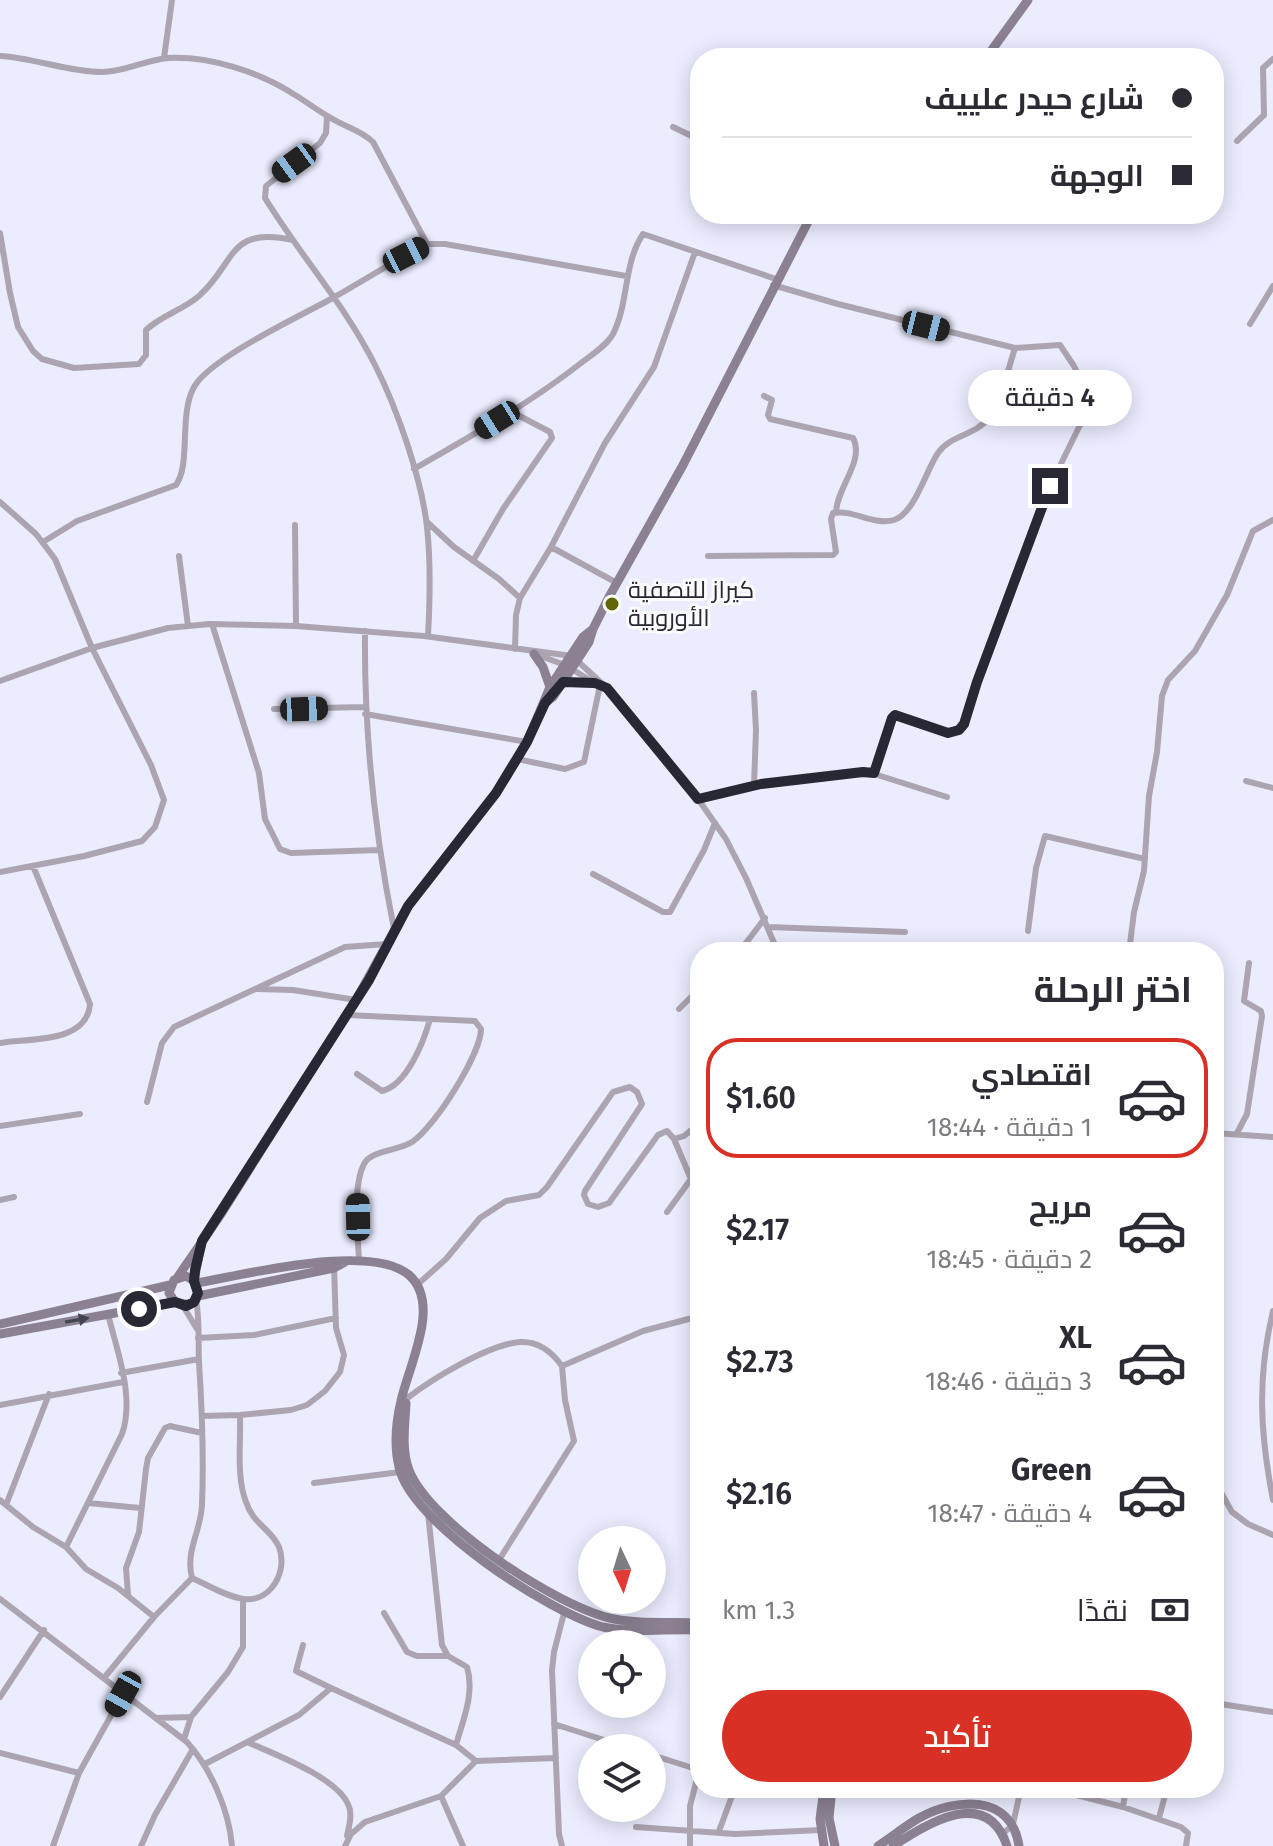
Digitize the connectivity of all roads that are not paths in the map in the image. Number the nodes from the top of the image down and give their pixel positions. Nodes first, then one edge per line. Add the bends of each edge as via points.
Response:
1 (172, 0) edge
2 (1028, 0) edge
3 (993, 48) edge
4 (0, 56) edge
5 (164, 58) junction
6 (1273, 59) edge
7 (327, 116) junction
8 (673, 127) dead end
9 (690, 135) edge
10 (1237, 141) dead end
11 (807, 224) edge
12 (0, 233) edge
13 (293, 240) junction
14 (427, 244) junction
15 (695, 252) junction
16 (626, 276) junction
17 (775, 282) junction
18 (8, 283) junction
19 (1273, 286) edge
20 (0, 288) edge
21 (334, 297) junction
22 (1250, 324) dead end
23 (1015, 348) junction
24 (764, 396) dead end
25 (512, 412) junction
26 (414, 469) junction
27 (0, 502) edge
28 (836, 512) junction
29 (1273, 520) edge
30 (426, 521) junction
31 (295, 525) dead end
32 (43, 542) junction
33 (551, 547) junction
34 (179, 556) dead end
35 (708, 556) dead end
36 (473, 561) junction
37 (617, 583) junction
38 (520, 598) junction
39 (212, 624) junction
40 (188, 626) junction
41 (296, 626) junction
42 (365, 631) junction
43 (428, 636) junction
44 (92, 648) junction
45 (515, 649) junction
46 (531, 652) junction
47 (575, 657) junction
48 (568, 667) junction
49 (0, 681) edge
50 (563, 682) junction
51 (601, 685) junction
52 (550, 687) junction
53 (754, 693) dead end
54 (545, 703) junction
55 (274, 709) dead end
56 (365, 710) junction
57 (527, 742) junction
58 (517, 759) junction
59 (874, 773) junction
60 (1246, 781) dead end
61 (754, 785) junction
62 (1273, 788) edge
63 (947, 797) dead end
64 (698, 799) junction
65 (715, 823) junction
66 (379, 850) junction
67 (1145, 859) junction
68 (33, 866) junction
69 (0, 872) edge
70 (593, 874) dead end
71 (765, 918) junction
72 (768, 927) junction
73 (394, 929) junction
74 (1028, 931) dead end
75 (905, 932) dead end
76 (747, 942) edge
77 (774, 942) edge
78 (1131, 942) edge
79 (387, 944) junction
80 (1249, 963) dead end
81 (255, 989) junction
82 (690, 998) edge
83 (356, 1000) junction
84 (679, 1009) dead end
85 (347, 1015) junction
86 (430, 1019) junction
87 (0, 1043) edge
88 (357, 1074) dead end
89 (147, 1102) dead end
90 (80, 1114) dead end
91 (0, 1126) edge
92 (690, 1131) edge
93 (1224, 1133) edge
94 (1237, 1133) junction
95 (1273, 1137) edge
96 (674, 1139) junction
97 (690, 1177) edge
98 (690, 1180) edge
99 (14, 1197) dead end
100 (0, 1200) edge
101 (667, 1212) dead end
102 (202, 1241) junction
103 (359, 1261) junction
104 (338, 1263) junction
105 (173, 1282) junction
106 (195, 1282) junction
107 (417, 1285) junction
108 (197, 1298) junction
109 (179, 1304) junction
110 (1273, 1311) edge
111 (108, 1314) junction
112 (336, 1318) junction
113 (690, 1319) edge
114 (0, 1324) edge
115 (197, 1329) junction
116 (0, 1334) edge
117 (198, 1338) junction
118 (199, 1359) junction
119 (562, 1366) junction
120 (121, 1373) junction
121 (123, 1382) junction
122 (49, 1394) junction
123 (404, 1396) junction
124 (0, 1405) edge
125 (240, 1415) junction
126 (202, 1416) junction
127 (202, 1433) junction
128 (1273, 1433) edge
129 (1263, 1434) junction
130 (400, 1472) junction
131 (314, 1483) dead end
132 (1224, 1498) edge
133 (1273, 1500) edge
134 (3, 1503) edge
135 (88, 1503) junction
136 (140, 1508) junction
137 (428, 1513) junction
138 (1273, 1535) edge
139 (66, 1547) junction
140 (499, 1560) junction
141 (192, 1578) junction
142 (128, 1596) junction
143 (0, 1599) edge
144 (243, 1599) junction
145 (7, 1604) junction
146 (0, 1612) edge
147 (384, 1613) dead end
148 (564, 1613) junction
149 (154, 1617) junction
150 (690, 1623) edge
151 (622, 1625) junction
152 (690, 1629) edge
153 (44, 1630) junction
154 (303, 1645) dead end
155 (448, 1656) junction
156 (104, 1678) junction
157 (331, 1688) junction
158 (1, 1694) edge
159 (123, 1694) junction
160 (1224, 1705) edge
161 (1273, 1712) edge
162 (191, 1717) junction
163 (156, 1718) junction
164 (554, 1724) junction
165 (585, 1734) edge
166 (184, 1739) junction
167 (247, 1742) junction
168 (456, 1745) junction
169 (193, 1749) junction
170 (0, 1753) edge
171 (556, 1758) junction
172 (666, 1759) edge
173 (476, 1761) junction
174 (205, 1764) junction
175 (690, 1766) edge
176 (79, 1773) junction
177 (441, 1796) junction
178 (692, 1798) edge
179 (731, 1798) edge
180 (823, 1798) edge
181 (831, 1798) edge
182 (1019, 1798) edge
183 (1088, 1798) edge
184 (1124, 1798) edge
185 (1164, 1798) edge
186 (1123, 1807) junction
187 (1159, 1818) junction
188 (1013, 1824) junction
189 (636, 1827) dead end
190 (821, 1830) junction
191 (689, 1831) junction
192 (719, 1831) junction
193 (1003, 1834) junction
194 (345, 1844) edge
195 (53, 1846) edge
196 (141, 1846) edge
197 (232, 1846) edge
198 (463, 1846) edge
199 (562, 1846) edge
200 (690, 1846) edge
201 (824, 1846) edge
202 (835, 1846) edge
203 (878, 1846) edge
204 (893, 1846) edge
205 (1007, 1846) edge
206 (1019, 1846) edge
207 (1186, 1846) edge

1 - 5 street
2 - 3 main road
4 - 5 street via 106,72
5 - 7 street via 261,76
6 - 10 street via 1264,66 1264,115
7 - 13 street via 320,143 266,186 265,198
7 - 14 street via 373,142
8 - 9 street
11 - 17 main road
12 - 18 street
13 - 18 street via 263,235 238,246 202,293 146,330 146,355 134,366 74,368 42,359 18,327
13 - 21 street
14 - 16 street
14 - 21 street
15 - 16 street via 643,234
15 - 17 street
15 - 33 street via 654,367 605,443
16 - 25 street via 608,340
17 - 23 street via 838,304
17 - 37 main road
18 - 20 street
19 - 22 street
21 - 26 street via 375,365
21 - 32 street via 201,377 185,413 176,485 77,521
23 - 28 street via 988,417 944,445 902,516 883,521
23 - 59 street via 1060,345 1090,403 1050,486 964,724 948,733 895,715
24 - 28 street via 772,400 770,419 853,438 857,453
25 - 26 street
25 - 36 street via 552,438
26 - 30 street
27 - 32 street
28 - 35 street via 833,555
29 - 67 street via 1253,531 1216,615 1195,651 1168,680 1161,702
30 - 36 street
30 - 43 street
31 - 41 street
32 - 44 street via 61,571
33 - 37 street
33 - 38 street
34 - 40 street
36 - 38 street
37 - 47 main road
38 - 45 street
39 - 40 street
39 - 41 street
39 - 66 street via 259,773 265,819 280,849
40 - 44 street
41 - 42 street
42 - 43 street
42 - 56 street
43 - 45 street
44 - 49 street
44 - 68 street via 151,765 163,805 155,827 142,841
45 - 46 street
46 - 47 street
46 - 48 street
46 - 52 main road
47 - 48 main road
47 - 51 street
48 - 50 main road
48 - 51 street
48 - 52 main road
50 - 51 main road
50 - 54 main road
51 - 58 street via 584,762 565,769
51 - 64 street
52 - 54 main road
53 - 61 street
54 - 57 main road
55 - 56 street
56 - 57 street
56 - 66 street
57 - 58 main road
58 - 73 main road
59 - 61 street
59 - 63 street
60 - 62 street
61 - 64 street
64 - 65 street
65 - 70 street via 670,912
65 - 71 street
66 - 73 street
67 - 74 street via 1045,836
67 - 78 street
68 - 69 street
68 - 87 street via 90,1010 83,1024 63,1035
71 - 72 street
71 - 76 street
72 - 75 street
72 - 77 street
73 - 79 main road
79 - 81 street via 345,947
79 - 83 main road
80 - 94 street via 1244,1001 1262,1016 1247,1114
81 - 83 street
81 - 89 street via 167,1033
82 - 84 street
83 - 85 main road
85 - 86 street
85 - 102 main road
86 - 88 street via 416,1057 389,1089 382,1091
86 - 103 street via 475,1021 481,1035 447,1102 424,1132 365,1162 358,1195
90 - 91 street
92 - 96 street
93 - 94 street
94 - 95 street
96 - 97 street
96 - 107 street via 667,1131 658,1135 609,1203 588,1204 585,1191 642,1104 630,1087 613,1092 539,1195 506,1201 480,1218
98 - 101 street
99 - 100 street
102 - 105 main road
102 - 106 main road
103 - 104 main road
103 - 107 main road via 396,1267
104 - 106 main road
104 - 108 main road
104 - 112 street
105 - 106 main road via 186,1276
105 - 109 main road via 170,1296
105 - 114 main road
106 - 108 main road
107 - 123 main road via 422,1324
108 - 109 main road
108 - 115 street
109 - 111 main road
109 - 115 street
110 - 129 street via 1261,1375
116 -> 111 main road
111 - 120 street
112 - 117 street via 254,1335
112 - 125 street via 344,1362 325,1391 302,1407
113 - 119 street via 643,1331
115 - 117 street
117 - 118 street
118 - 120 street
118 - 126 street
119 - 123 street via 537,1344 516,1343 439,1374
119 - 140 street via 574,1441
120 - 121 street
121 - 122 street
121 - 135 street via 125,1426
122 - 124 street
122 - 134 street
123 - 130 main road via 397,1434
123 - 140 main road via 405,1449 414,1481 431,1505
125 - 126 street
125 - 144 street via 245,1500 253,1518 278,1545 281,1562 274,1586
126 - 127 street
127 - 136 street via 165,1428 148,1458
127 - 141 street via 202,1512 192,1545
128 - 129 street
129 - 133 street
130 - 131 street
130 - 137 main road
132 - 138 street via 1232,1512
134 - 139 street
135 - 136 street
135 - 139 street
136 - 142 street via 139,1532 126,1568
137 - 148 main road via 498,1571
137 - 155 street via 442,1645
139 - 142 street via 86,1569
140 - 151 main road via 572,1604
141 - 144 street
141 - 149 street
142 - 149 street
143 - 145 street
144 - 162 street via 243,1647
145 - 146 street
145 - 153 street
147 - 155 street via 407,1652
148 - 151 main road via 602,1626
148 - 164 street via 553,1661
149 - 156 street
150 - 151 main road
151 - 152 main road
153 - 156 street
153 - 158 street
154 - 157 street via 296,1671
155 - 168 street via 467,1667 471,1688
156 - 159 street
157 - 167 street via 299,1715
157 - 168 street
159 - 163 street
159 - 176 street
160 - 161 street
162 - 163 street
162 - 166 street
163 - 166 street
164 - 165 street
164 - 171 street
166 - 169 street
167 - 174 street
167 - 194 street via 309,1771 344,1798 351,1814
168 - 173 street
169 - 174 street
169 - 196 street
170 - 176 street
171 - 173 street
171 - 199 street
172 - 175 street
173 - 177 street
174 - 197 street
176 - 195 street
177 - 194 street via 365,1822
177 - 198 street
178 - 191 street
179 - 192 street
180 - 190 main road
181 - 202 main road
182 - 188 street
183 - 186 street
184 - 186 street
185 - 187 street
186 - 187 street
187 - 207 street via 1186,1830
188 - 193 street
188 - 203 main road via 990,1807 963,1804 918,1818
188 - 206 main road
189 - 191 street
190 - 192 street
190 - 201 main road
191 - 192 street
191 - 200 street
193 - 204 main road via 990,1821 963,1813 930,1823
193 - 205 main road

